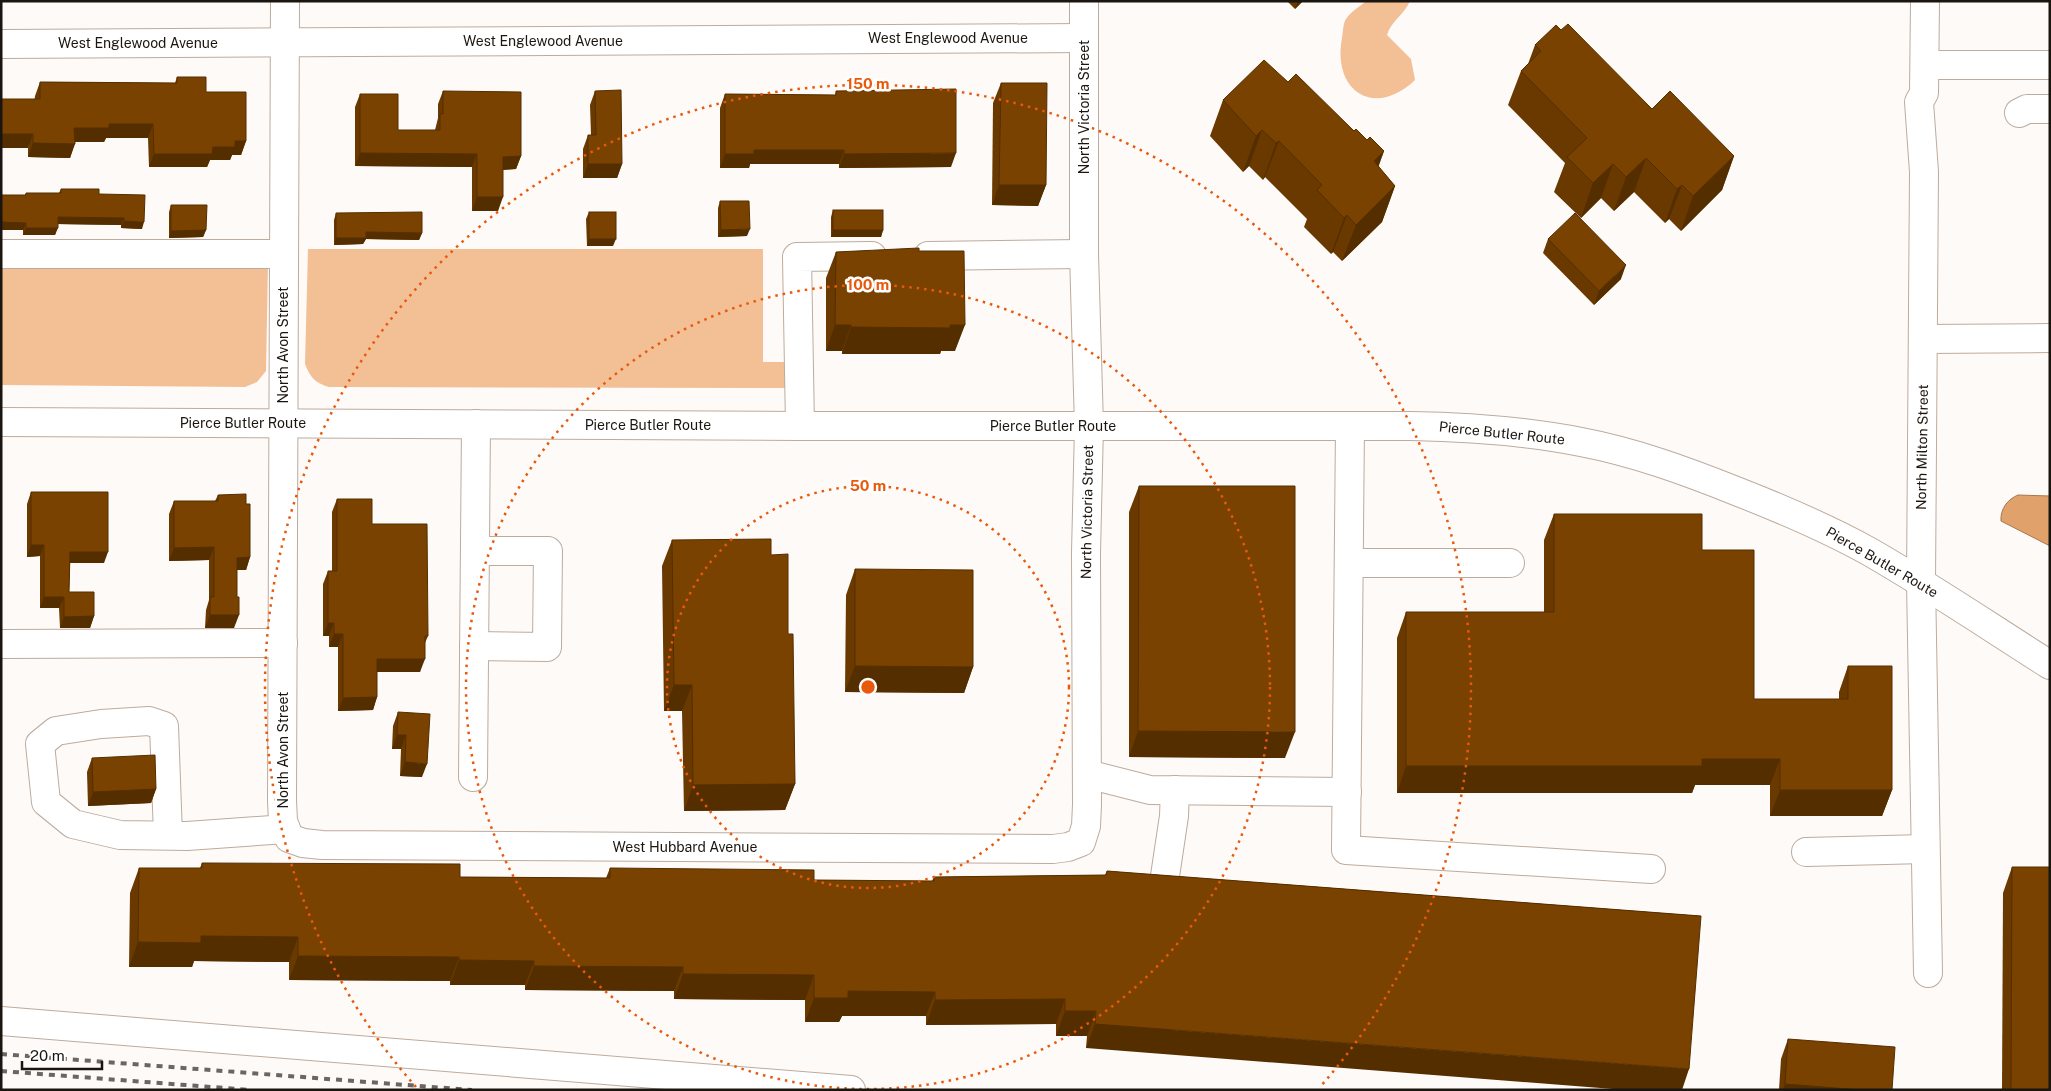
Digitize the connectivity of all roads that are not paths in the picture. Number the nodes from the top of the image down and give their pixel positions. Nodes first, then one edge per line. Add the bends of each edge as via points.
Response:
1 (285, 1) edge
2 (1084, 1) edge
3 (1925, 1) edge
4 (1084, 38) junction
5 (285, 43) junction
6 (1, 44) edge
7 (2050, 64) edge
8 (1924, 65) junction
9 (2050, 109) edge
10 (2020, 113) dead end
11 (1, 254) edge
12 (284, 254) junction
13 (1084, 254) junction
14 (2050, 338) edge
15 (1923, 339) junction
16 (1, 422) edge
17 (282, 423) junction
18 (476, 424) junction
19 (800, 426) junction
20 (1089, 426) junction
21 (1350, 426) junction
22 (475, 551) junction
23 (1349, 563) junction
24 (1510, 563) dead end
25 (1921, 582) junction
26 (283, 643) junction
27 (1, 644) edge
28 (474, 646) junction
29 (2050, 665) edge
30 (1087, 774) junction
31 (473, 777) dead end
32 (1175, 790) junction
33 (1347, 792) junction
34 (287, 833) junction
35 (168, 835) junction
36 (1081, 842) joint
37 (1926, 849) junction
38 (1806, 852) dead end
39 (1651, 870) dead end
40 (1165, 876) edge
41 (1928, 973) dead end
42 (1, 1021) edge
43 (851, 1090) edge

1 - 5 street, North Avon Street
2 - 4 street, North Victoria Street
3 - 8 street, North Milton Street
4 - 5 street, West Englewood Avenue
4 - 13 street, North Victoria Street
5 - 6 street, West Englewood Avenue
5 - 12 street, North Avon Street
7 - 8 street
8 - 15 street, North Milton Street via 1924,93 1920,102 1924,172
9 - 10 street via 2027,109
11 - 12 street
12 - 17 street, North Avon Street
13 - 19 street via 797,257
13 - 20 street, North Victoria Street
14 - 15 street
15 - 25 street, North Milton Street
16 - 17 street, Pierce Butler Route
17 - 18 street, Pierce Butler Route
17 - 26 street, North Avon Street
18 - 19 street, Pierce Butler Route
18 - 22 street
19 - 20 street, Pierce Butler Route
20 - 21 street, Pierce Butler Route
20 - 30 street, North Victoria Street
21 - 23 street
21 - 25 street, Pierce Butler Route via 1465,427 1521,432 1582,442 1639,457 1697,476 1814,524
22 - 28 street
22 - 28 street via 548,551 547,647
23 - 24 street
23 - 33 street
25 - 29 street, Pierce Butler Route
25 - 37 street, North Milton Street
26 - 27 street
26 - 34 street, North Avon Street via 282,801
28 - 31 street
30 - 32 street via 1150,790
30 - 36 street, North Victoria Street via 1086,826
32 - 33 street
32 - 40 street
33 - 39 street via 1346,850
34 - 35 street, West Hubbard Avenue
34 - 36 street, West Hubbard Avenue via 303,843 322,845 1053,849
35 - 35 street, West Hubbard Avenue via 120,835 73,824 46,802 40,744 56,731 101,724 149,722 164,726
37 - 38 street
37 - 41 street, North Milton Street
42 - 43 street

